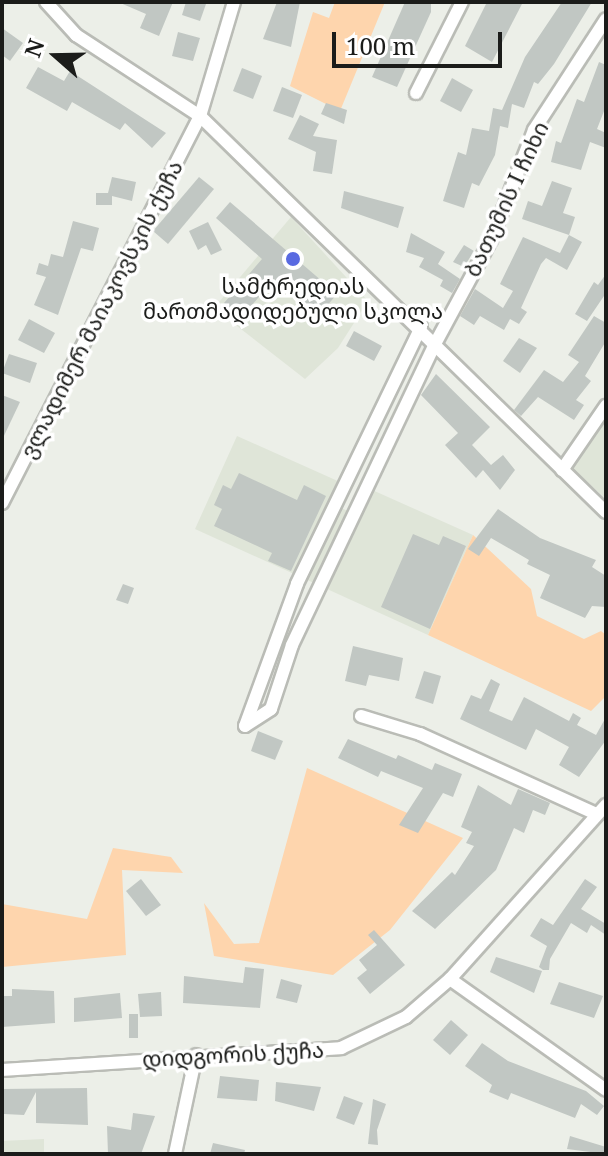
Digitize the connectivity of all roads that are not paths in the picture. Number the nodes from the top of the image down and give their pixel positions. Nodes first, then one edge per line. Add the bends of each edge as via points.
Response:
1 (46, 2) edge
2 (234, 2) edge
3 (462, 2) edge
4 (606, 19) edge
5 (416, 93) dead end
6 (200, 116) junction
7 (421, 327) junction
8 (436, 342) junction
9 (606, 406) edge
10 (562, 470) junction
11 (2, 503) edge
12 (335, 509) junction
13 (606, 512) edge
14 (353, 518) junction
15 (361, 716) dead end
16 (601, 810) edge
17 (450, 979) junction
18 (196, 1055) junction
19 (2, 1070) edge
20 (606, 1090) edge
21 (175, 1154) edge

1 - 6 street via 76,35
2 - 6 street, ვლადიმერ მაიაკოვსკის ქუჩა
3 - 5 street
4 - 8 street, ბათუმის I ჩიხი via 534,130 491,240
6 - 7 street
6 - 11 street, ვლადიმერ მაიაკოვსკის ქუჩა
7 - 8 street
7 - 12 street
8 - 10 street
8 - 14 street, ბათუმის I ჩიხი
9 - 10 street
10 - 13 street
12 - 14 street
12 - 14 street, ბათუმის I ჩიხი via 274,638 245,726 271,709 292,645
15 - 16 street via 420,734
16 - 17 street, დიდგორის ქუჩა
17 - 18 street, დიდგორის ქუჩა via 406,1017 341,1048
17 - 20 street
18 - 19 street, დიდგორის ქუჩა
18 - 21 street

